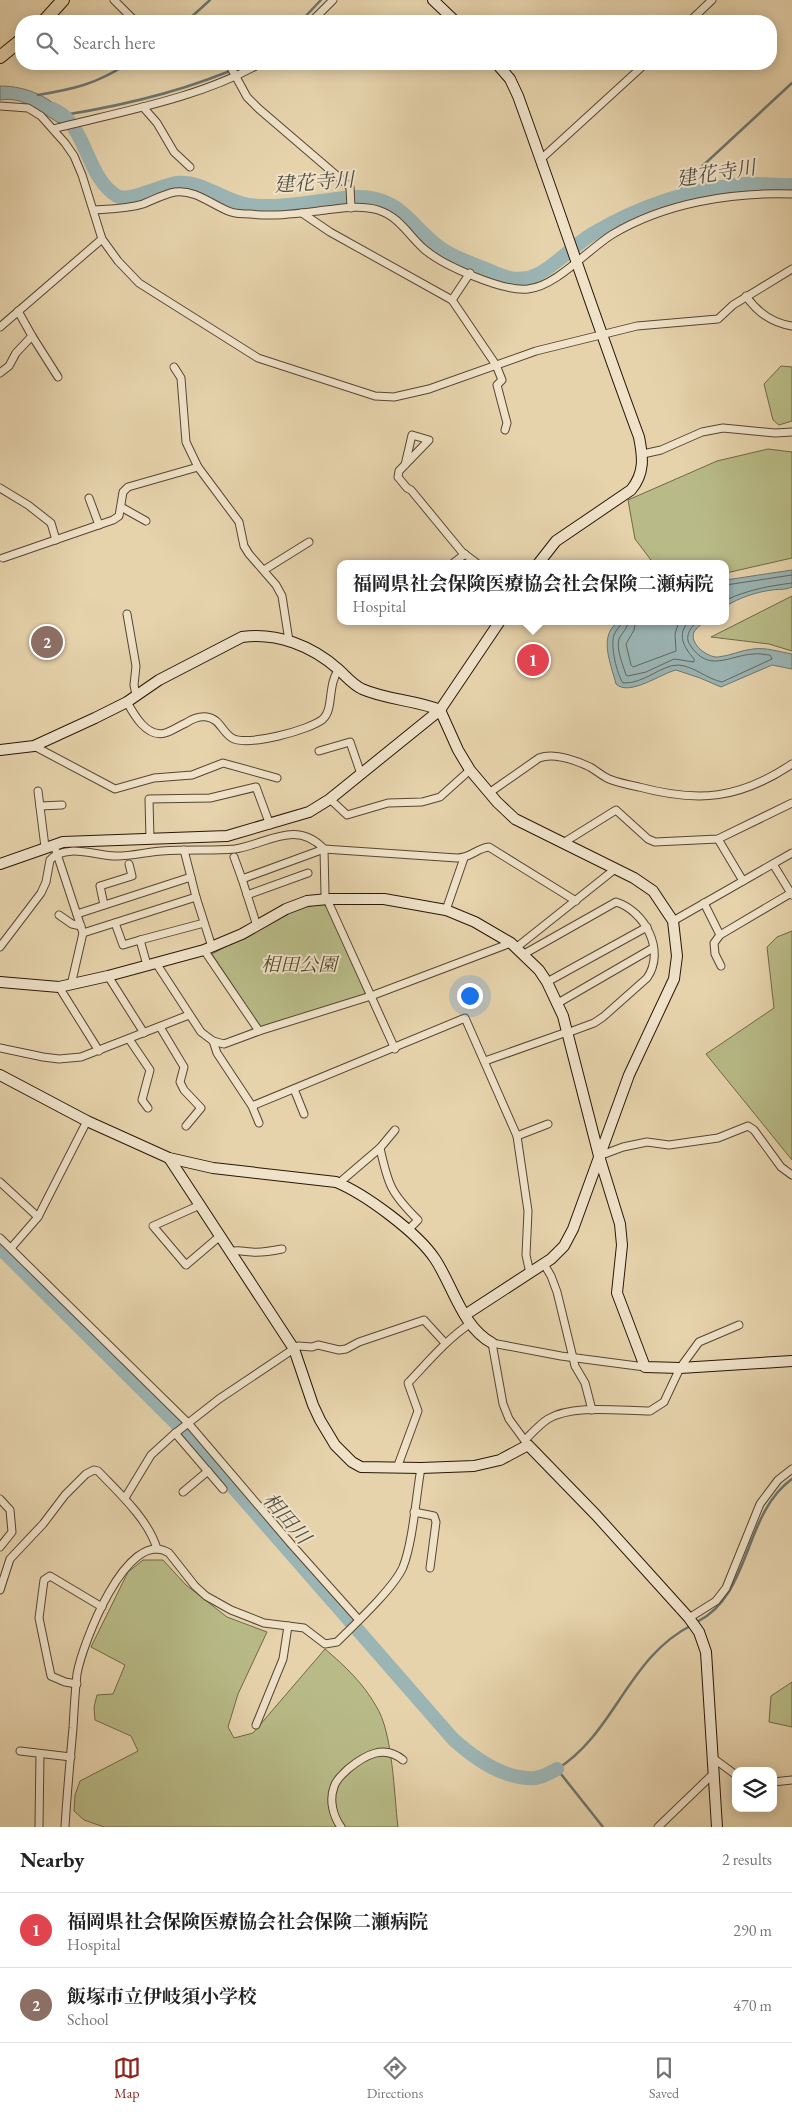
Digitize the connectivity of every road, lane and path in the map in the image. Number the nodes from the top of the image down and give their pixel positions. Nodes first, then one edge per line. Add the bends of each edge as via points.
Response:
1 (63, 0) edge
2 (114, 0) edge
3 (333, 0) edge
4 (433, 0) edge
5 (712, 0) edge
6 (49, 15) edge
7 (129, 15) edge
8 (318, 15) edge
9 (449, 15) edge
10 (696, 15) edge
11 (15, 45) edge
12 (0, 57) edge
13 (232, 70) edge
14 (246, 70) edge
15 (502, 70) edge
16 (638, 70) edge
17 (234, 76) junction
18 (0, 106) edge
19 (143, 107) junction
20 (56, 129) junction
21 (541, 159) junction
22 (190, 167) dead end
23 (792, 194) edge
24 (351, 208) junction
25 (94, 210) junction
26 (302, 213) junction
27 (102, 239) junction
28 (576, 259) junction
29 (792, 269) edge
30 (470, 273) junction
31 (746, 296) junction
32 (452, 300) junction
33 (18, 311) junction
34 (792, 326) edge
35 (0, 327) edge
36 (32, 336) junction
37 (601, 336) junction
38 (496, 365) junction
39 (174, 367) dead end
40 (0, 373) edge
41 (58, 377) dead end
42 (505, 430) dead end
43 (792, 432) edge
44 (642, 454) junction
45 (405, 465) dead end
46 (198, 467) junction
47 (0, 488) edge
48 (89, 498) dead end
49 (121, 507) junction
50 (146, 520) dead end
51 (99, 525) junction
52 (56, 540) junction
53 (309, 542) dead end
54 (465, 554) junction
55 (4, 558) dead end
56 (457, 560) edge
57 (473, 560) edge
58 (541, 560) edge
59 (264, 570) junction
60 (127, 614) dead end
61 (497, 625) edge
62 (289, 641) junction
63 (339, 669) junction
64 (131, 699) junction
65 (440, 710) junction
66 (34, 746) junction
67 (0, 750) edge
68 (320, 751) dead end
69 (792, 764) edge
70 (470, 770) junction
71 (361, 774) junction
72 (277, 778) dead end
73 (38, 791) dead end
74 (489, 792) junction
75 (330, 799) junction
76 (792, 803) edge
77 (62, 805) dead end
78 (40, 806) junction
79 (270, 825) junction
80 (150, 839) junction
81 (718, 839) junction
82 (563, 843) junction
83 (49, 846) junction
84 (324, 849) junction
85 (184, 850) junction
86 (792, 852) edge
87 (57, 855) junction
88 (234, 857) dead end
89 (464, 858) junction
90 (0, 864) edge
91 (129, 864) dead end
92 (773, 864) junction
93 (615, 869) junction
94 (308, 873) dead end
95 (191, 877) junction
96 (242, 879) junction
97 (743, 880) junction
98 (246, 894) junction
99 (792, 894) edge
100 (196, 897) junction
101 (328, 899) junction
102 (576, 901) junction
103 (704, 903) junction
104 (104, 905) junction
105 (446, 910) junction
106 (77, 914) junction
107 (59, 915) dead end
108 (673, 921) junction
109 (115, 923) junction
110 (204, 923) junction
111 (257, 926) junction
112 (646, 927) junction
113 (82, 930) junction
114 (720, 935) junction
115 (140, 940) junction
116 (0, 947) edge
117 (517, 948) junction
118 (654, 948) junction
119 (208, 949) junction
120 (152, 964) junction
121 (721, 966) dead end
122 (108, 976) junction
123 (0, 982) edge
124 (547, 982) junction
125 (71, 985) junction
126 (59, 987) junction
127 (371, 996) junction
128 (558, 1003) junction
129 (190, 1015) junction
130 (160, 1027) junction
131 (259, 1031) junction
132 (567, 1032) junction
133 (144, 1033) junction
134 (130, 1039) junction
135 (213, 1040) junction
136 (0, 1048) edge
137 (395, 1049) junction
138 (100, 1051) junction
139 (485, 1061) junction
140 (0, 1075) edge
141 (294, 1089) junction
142 (252, 1106) junction
143 (148, 1108) dead end
144 (304, 1114) dead end
145 (87, 1121) junction
146 (259, 1123) dead end
147 (548, 1124) dead end
148 (186, 1126) dead end
149 (395, 1130) dead end
150 (517, 1136) junction
151 (380, 1148) junction
152 (599, 1156) junction
153 (169, 1158) junction
154 (792, 1175) edge
155 (0, 1182) edge
156 (339, 1184) junction
157 (200, 1205) junction
158 (38, 1217) junction
159 (408, 1230) junction
160 (220, 1236) junction
161 (0, 1238) edge
162 (10, 1248) junction
163 (282, 1249) dead end
164 (230, 1252) junction
165 (544, 1264) junction
166 (530, 1273) junction
167 (468, 1319) junction
168 (739, 1325) dead end
169 (445, 1343) junction
170 (492, 1343) junction
171 (294, 1349) junction
172 (573, 1358) junction
173 (792, 1361) edge
174 (645, 1367) junction
175 (680, 1368) junction
176 (592, 1410) junction
177 (187, 1424) junction
178 (176, 1432) junction
179 (526, 1442) junction
180 (397, 1468) junction
181 (421, 1468) junction
182 (792, 1470) edge
183 (208, 1471) junction
184 (223, 1489) dead end
185 (184, 1492) dead end
186 (124, 1498) junction
187 (0, 1499) edge
188 (414, 1512) junction
189 (0, 1547) edge
190 (157, 1548) junction
191 (430, 1568) dead end
192 (0, 1590) edge
193 (102, 1607) junction
194 (689, 1618) junction
195 (358, 1621) junction
196 (288, 1626) junction
197 (77, 1684) junction
198 (256, 1725) dead end
199 (20, 1751) dead end
200 (40, 1754) junction
201 (71, 1757) junction
202 (713, 1758) junction
203 (403, 1760) dead end
204 (732, 1772) edge
205 (712, 1774) junction
206 (792, 1780) edge
207 (777, 1782) edge
208 (39, 1827) edge
209 (65, 1827) edge
210 (341, 1827) edge
211 (658, 1827) edge
212 (717, 1827) edge

1 - 6 highway
2 - 7 street
3 - 8 street
4 - 9 street
5 - 10 street
11 - 12 highway
13 - 17 street
14 - 17 street
15 - 21 street via 510,79
16 - 21 street
17 - 19 street
17 - 24 street via 259,109 350,187
18 - 20 street via 28,108
19 - 20 street
19 - 22 street via 158,123 174,152
20 - 25 street via 74,156
21 - 28 street
23 - 28 street via 725,197 677,207 614,233
24 - 26 street
24 - 30 street via 372,209 393,217 435,258
25 - 26 street via 131,207 176,192 195,194 232,212
25 - 27 street
26 - 32 street
27 - 33 street
27 - 38 street via 139,283 224,339 258,358 327,381 376,396 394,397
28 - 30 street via 543,284 528,289 502,287
28 - 37 street
29 - 31 street
30 - 32 street
31 - 34 street via 770,319
31 - 37 street via 718,320 637,326
32 - 38 street
33 - 35 street
33 - 36 street
36 - 40 street
36 - 41 street
37 - 38 street via 536,351
37 - 44 street
38 - 42 street via 502,380 497,385 507,423
39 - 46 street via 181,378 186,442
43 - 44 street via 775,434 723,428 702,432 661,450
44 - 58 street via 642,472 631,490 556,541
45 - 54 street via 398,477
46 - 49 street via 128,487 123,492
46 - 59 street via 239,522 244,546
47 - 52 street via 51,523
48 - 51 street
49 - 50 street
49 - 51 street via 119,516
51 - 52 street
52 - 55 street
53 - 59 street
54 - 56 street
54 - 57 street
59 - 62 street via 282,596
60 - 64 street via 136,666
61 - 65 street
62 - 63 street via 310,649
62 - 64 street via 268,636 242,637 159,680
63 - 64 street via 334,676 328,710 322,720 272,739 238,740 228,735 217,720 202,716 164,734 156,732 138,720
63 - 65 street via 360,688
64 - 66 street
65 - 70 street
65 - 71 street
66 - 67 street
66 - 72 street via 115,789 154,778 192,775 223,763
68 - 71 street via 350,742
69 - 74 street via 775,775 726,795 704,797 662,793 609,779 590,767 546,755
70 - 74 street
70 - 75 street via 440,797 422,802 388,803 347,814
71 - 75 street
73 - 78 street
74 - 82 street via 515,819
75 - 79 street via 309,812
76 - 81 street
77 - 78 street
78 - 83 street
79 - 80 street via 210,838
79 - 80 street via 256,787 210,798 149,799
80 - 83 street via 72,841
81 - 82 street via 655,842 616,810
81 - 97 street
82 - 93 street
83 - 87 street
83 - 90 street
84 - 85 street via 311,837 288,834 236,849
84 - 89 street
84 - 96 street
84 - 101 street via 325,894
85 - 87 street via 114,857 75,851
85 - 95 street
86 - 92 street
87 - 106 street
87 - 116 street via 50,860 41,893
88 - 96 street
89 - 102 street via 490,847
89 - 105 street
91 - 104 street via 132,876 100,886
92 - 97 street
92 - 99 street
93 - 102 street
93 - 108 street via 653,891
94 - 98 street
95 - 100 street
95 - 104 street
96 - 98 street
97 - 103 street
98 - 111 street
99 - 114 street
100 - 109 street
100 - 110 street
101 - 105 street via 384,899
101 - 111 street via 307,901
101 - 127 street
102 - 117 street
103 - 108 street
103 - 114 street
104 - 106 street
105 - 117 street via 475,922
106 - 113 street
107 - 113 street
108 - 152 street via 678,956 674,979 629,1075
109 - 113 street
109 - 115 street via 123,945
110 - 115 street
110 - 119 street
111 - 119 street
112 - 117 street via 640,916 616,902
112 - 118 street
112 - 124 street
113 - 125 street
114 - 121 street via 714,943
115 - 120 street
117 - 124 street
117 - 127 street
118 - 128 street
118 - 132 street via 655,965 647,978 603,1017
119 - 120 street
119 - 131 street
120 - 122 street
120 - 129 street
122 - 125 street
122 - 133 street
123 - 126 street
124 - 128 street
125 - 126 street
126 - 138 street
127 - 131 street
127 - 137 street
128 - 132 street
129 - 130 street
129 - 135 street via 201,1032
130 - 133 street
130 - 148 street via 184,1067 180,1082 184,1090 201,1108
131 - 135 street via 230,1043
132 - 139 street
132 - 152 street
133 - 134 street
134 - 138 street
134 - 143 street via 150,1070 142,1100
135 - 142 street
136 - 138 street via 59,1059
137 - 139 street via 465,1018
137 - 141 street
139 - 150 street
140 - 145 street
141 - 142 street
141 - 144 street
142 - 146 street
145 - 153 street
145 - 158 street
147 - 150 street
149 - 151 street
150 - 166 street via 528,1211 526,1255
151 - 156 street
151 - 159 street via 391,1189 418,1220
152 - 154 street via 647,1142 669,1145 718,1138 748,1126 780,1167
152 - 165 street via 573,1229 561,1250
152 - 174 street via 620,1224 622,1245 617,1293
153 - 156 street via 213,1168
153 - 157 street
155 - 158 street
156 - 159 street via 347,1186
157 - 160 street
157 - 160 street via 153,1226 186,1265
158 - 162 street
159 - 167 street via 435,1259
160 - 164 street
161 - 162 street
162 - 177 street
163 - 164 street
164 - 171 street
165 - 166 street
165 - 172 street via 557,1292
166 - 167 street
167 - 169 street
167 - 170 street via 479,1334
168 - 175 street via 699,1342
169 - 171 street via 424,1320 339,1350 318,1345
169 - 180 street via 408,1383 418,1410
170 - 172 street
170 - 179 street via 503,1404 509,1419
171 - 177 street
171 - 180 street via 313,1405 344,1456 361,1467
172 - 174 street
172 - 176 street via 585,1383
173 - 175 street
174 - 175 street
175 - 176 street via 668,1395 657,1408 650,1411
176 - 179 street via 558,1414 548,1419
177 - 178 street
177 - 195 street
178 - 183 street
178 - 186 street via 151,1454
179 - 181 street via 500,1460 487,1464
179 - 194 street
180 - 181 street
181 - 188 street
182 - 194 street via 778,1480 760,1504 726,1588 716,1601
183 - 184 street
183 - 185 street
186 - 190 street via 149,1530
186 - 192 street via 98,1471 86,1474 10,1559
187 - 189 street via 10,1510 12,1532
188 - 191 street via 434,1516 436,1522
188 - 195 street via 402,1568
190 - 193 street via 147,1550 125,1566
190 - 196 street via 169,1553 206,1596 264,1623
193 - 197 street via 82,1659
193 - 197 street via 50,1576 44,1580 39,1618 51,1676
194 - 202 street via 699,1632 706,1652
195 - 196 street via 337,1642 325,1644 304,1628
196 - 198 street via 282,1659
197 - 201 street
199 - 200 street
200 - 201 street
200 - 208 street
201 - 209 street
202 - 204 street
202 - 205 street
203 - 210 street via 384,1751 372,1753 340,1776 331,1799
205 - 211 street
205 - 212 street
206 - 207 street

